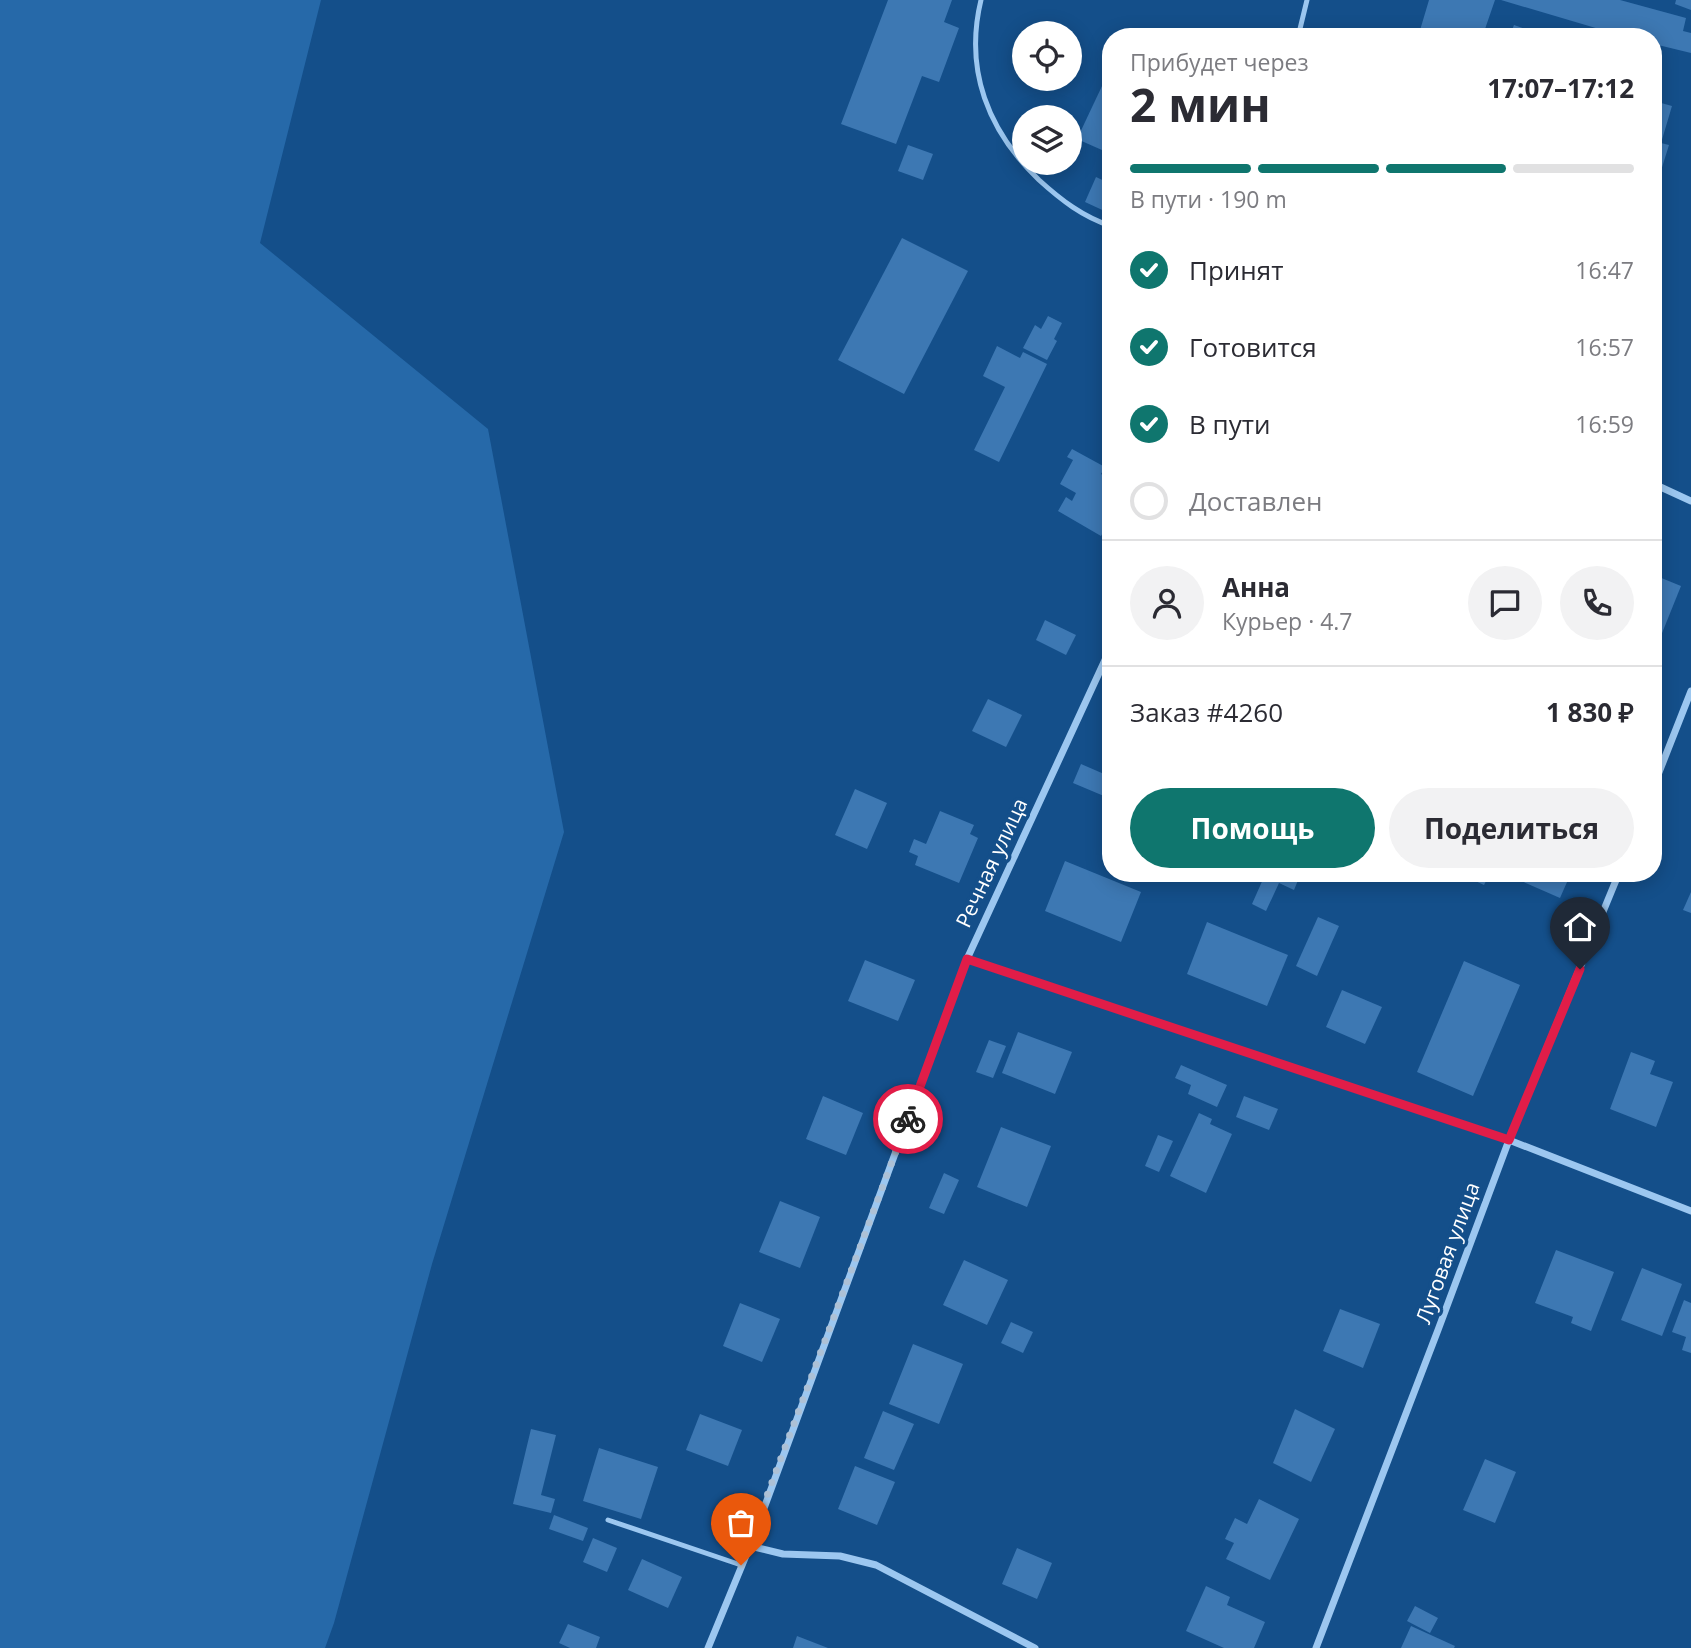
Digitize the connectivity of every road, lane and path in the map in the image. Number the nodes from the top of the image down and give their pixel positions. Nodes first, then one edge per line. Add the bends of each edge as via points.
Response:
1 (981, 0) edge
2 (1307, 0) edge
3 (1300, 28) edge
4 (1102, 222) edge
5 (1662, 488) edge
6 (1691, 502) edge
7 (1102, 666) edge
8 (1691, 691) edge
9 (1662, 765) edge
10 (1615, 882) edge
11 (967, 959) junction
12 (1509, 1140) junction
13 (1691, 1212) edge
14 (608, 1520) dead end
15 (750, 1546) junction
16 (741, 1565) junction
17 (708, 1648) edge
18 (1035, 1648) edge
19 (1316, 1648) edge

1 - 4 lane via 976,67 999,132 1058,197
2 - 3 lane
5 - 6 street
7 - 11 street, Речная улица
8 - 9 street
10 - 12 street, Луговая улица
11 - 12 street
11 - 15 street, Речная улица
12 - 13 street
12 - 19 street, Луговая улица
14 - 16 lane
15 - 16 street, Речная улица
15 - 18 street via 783,1554 840,1556 876,1565
16 - 17 street, Речная улица

